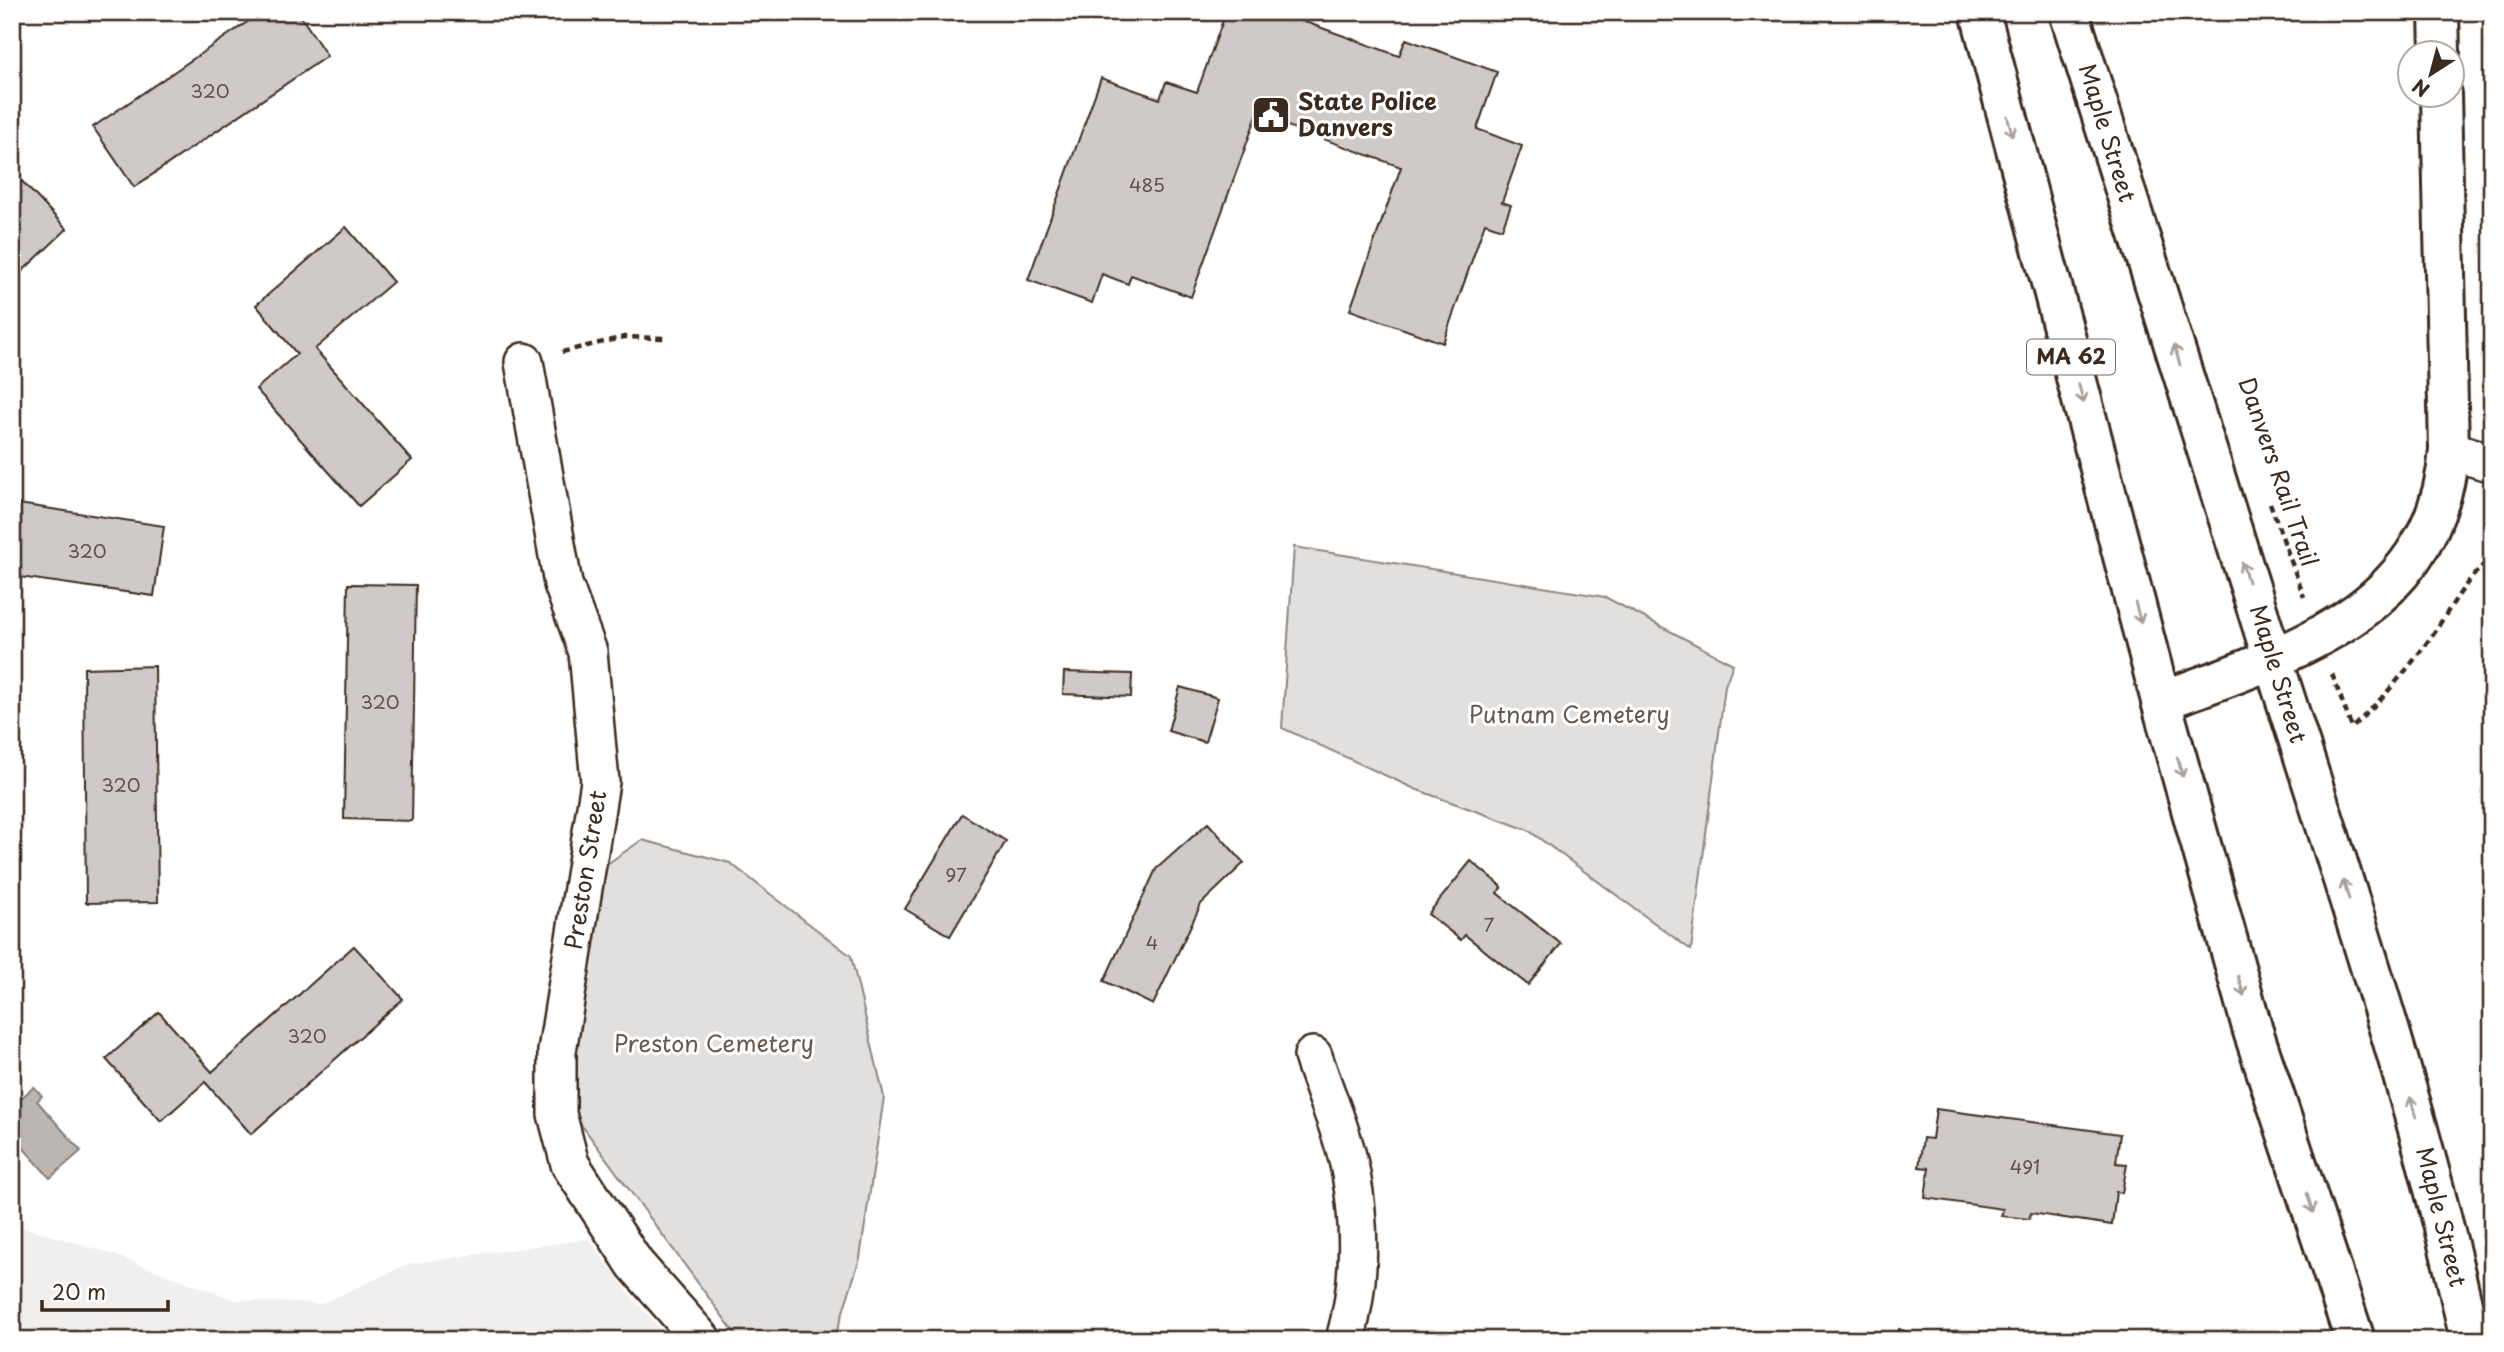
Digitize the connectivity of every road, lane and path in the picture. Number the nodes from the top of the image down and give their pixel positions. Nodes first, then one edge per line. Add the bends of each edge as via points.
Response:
1 (1962, 12) edge
2 (1980, 12) edge
3 (2069, 12) edge
4 (2439, 12) edge
5 (2440, 38) edge
6 (1998, 80) junction
7 (2441, 108) edge
8 (664, 338) dead end
9 (523, 362) joint
10 (2449, 450) junction
11 (2492, 463) edge
12 (2269, 500) dead end
13 (2492, 557) edge
14 (2319, 638) junction
15 (2273, 660) junction
16 (2161, 701) junction
17 (1313, 1056) dead end
18 (702, 1340) edge
19 (1345, 1340) edge
20 (2355, 1340) edge
21 (2470, 1340) edge

1 - 6 main road
2 - 6 main road, MA 62
15 -> 3 main road, Maple Street
4 - 5 main road
6 -> 16 main road, MA 62
7 - 10 main road
8 - 9 path via 624,337
9 - 18 street, Preston Street via 563,584 588,652 600,782 558,1051 557,1114 570,1164 635,1264
10 - 11 street
10 - 14 main road via 2437,507 2415,552 2379,595
12 - 14 path, Danvers Rail Trail
13 - 14 path, Danvers Rail Trail via 2471,575 2391,690 2351,728
14 - 15 main road
15 - 16 main road
21 -> 15 main road, Maple Street via 2448,1232 2406,1084
16 -> 20 main road, MA 62 via 2253,1031
17 - 19 street via 1351,1173 1357,1295

